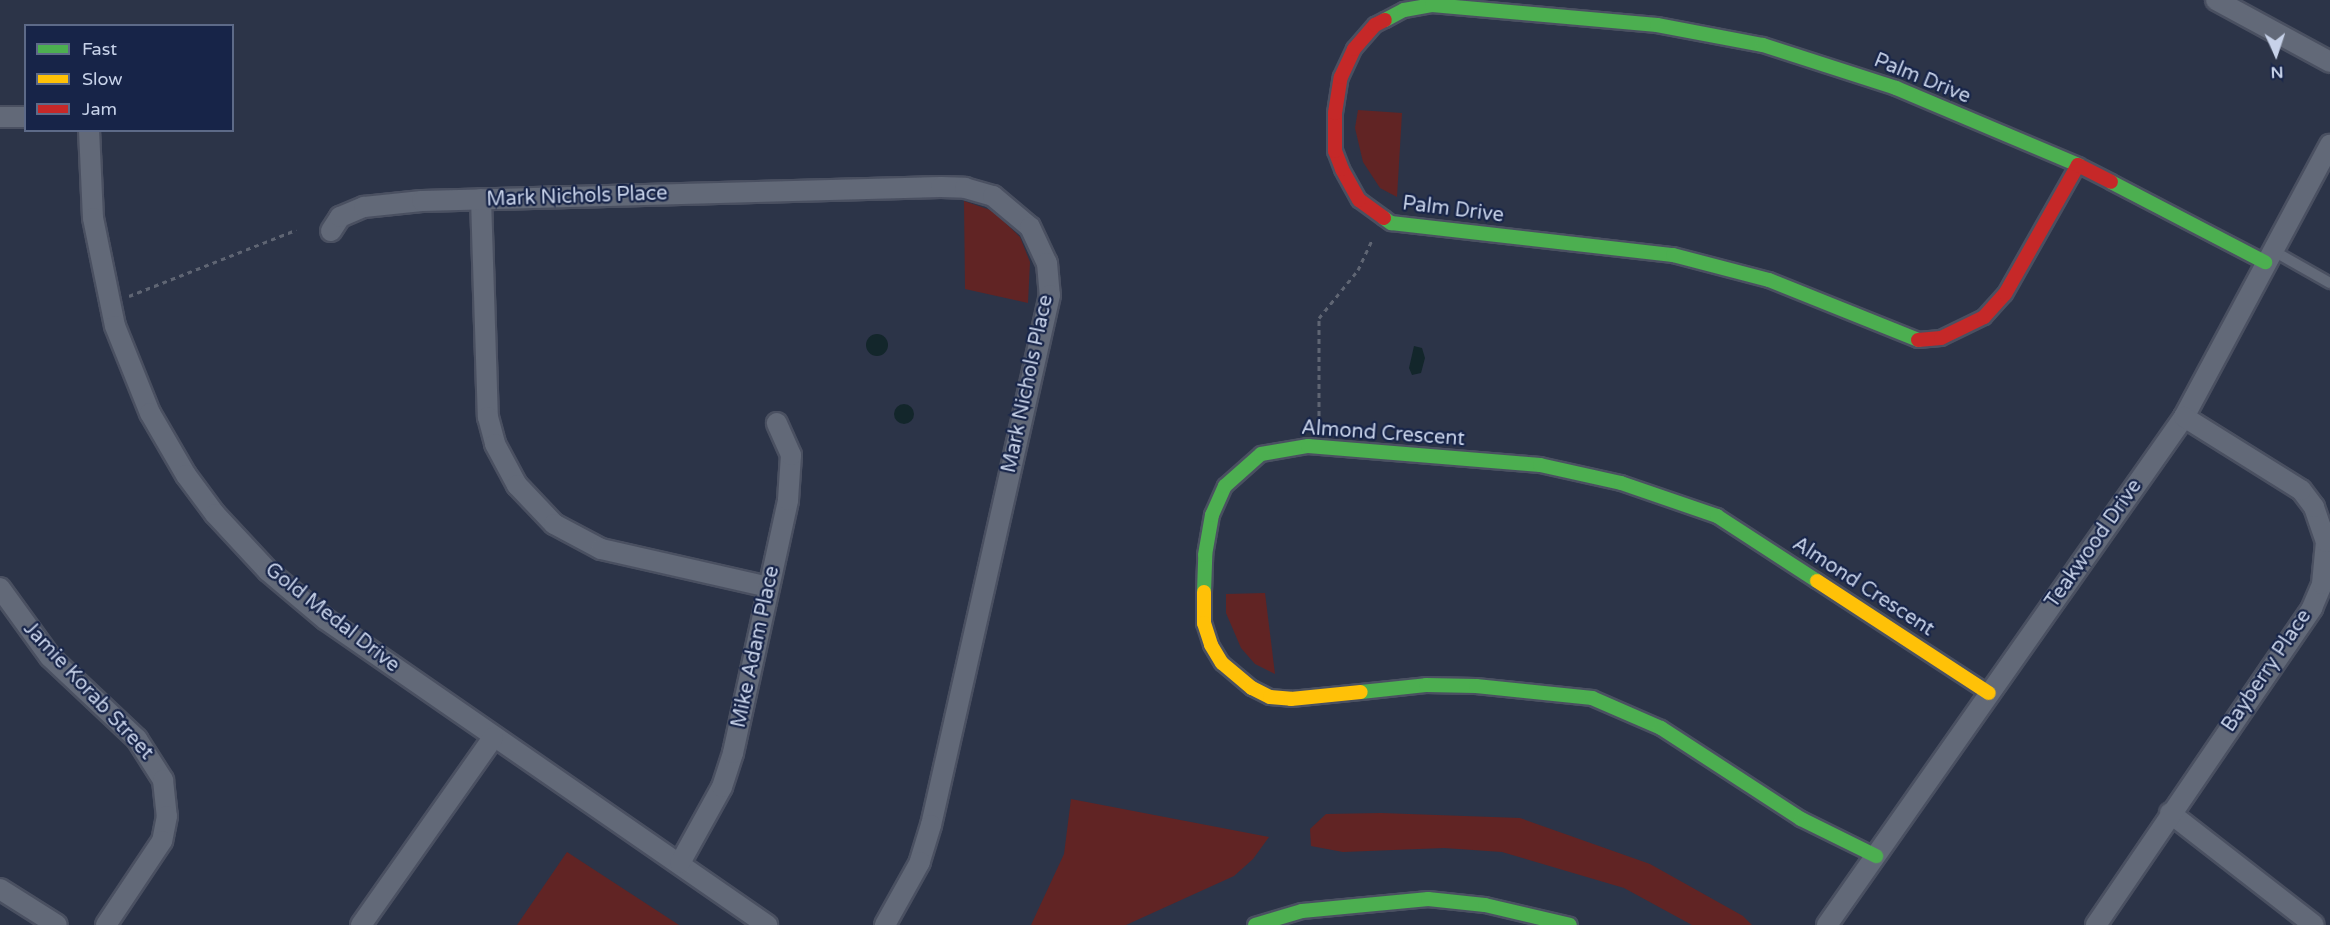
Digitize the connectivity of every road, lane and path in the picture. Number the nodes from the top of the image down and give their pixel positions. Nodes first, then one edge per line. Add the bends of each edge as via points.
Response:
1 (2216, 0) edge
2 (2330, 62) edge
3 (0, 117) edge
4 (24, 117) edge
5 (89, 132) edge
6 (2330, 145) edge
7 (2078, 165) junction
8 (481, 199) junction
9 (296, 230) dead end
10 (331, 231) dead end
11 (1374, 236) dead end
12 (2269, 256) junction
13 (2330, 283) edge
14 (124, 298) dead end
15 (2184, 417) junction
16 (777, 423) dead end
17 (1319, 429) dead end
18 (768, 587) junction
19 (0, 588) edge
20 (1989, 693) junction
21 (493, 738) junction
22 (2170, 813) junction
23 (1875, 855) junction
24 (680, 863) junction
25 (0, 889) edge
26 (57, 925) edge
27 (106, 925) edge
28 (362, 925) edge
29 (767, 925) edge
30 (885, 925) edge
31 (1255, 925) edge
32 (1570, 925) edge
33 (1827, 925) edge
34 (2096, 925) edge
35 (2314, 925) edge

1 - 2 street
3 - 4 street
5 - 21 street, Gold Medal Drive via 93,218 115,326 150,413 186,475 241,543 291,591
6 - 12 street, Teakwood Drive
7 - 7 street, Palm Drive via 2005,294 1984,317 1941,338 1913,340 1769,280 1672,255 1391,223 1359,200 1346,177 1335,151 1335,113 1341,76 1361,41 1375,26 1404,10 1432,4 1657,25 1763,45 1896,88
7 - 12 street, Palm Drive
8 - 10 street, Mark Nichols Place via 364,207 340,217
8 - 18 street via 488,417 495,444 517,485 554,524 601,549
8 - 30 street, Mark Nichols Place via 965,188 993,196 1011,207 1042,246 1050,295 931,825 920,862
9 - 14 path
11 - 17 path via 1359,270 1319,318
12 - 13 lane
12 - 15 street, Teakwood Drive
15 - 20 street, Teakwood Drive
15 - 22 street, Bayberry Place via 2301,490 2314,507 2326,542 2322,584 2312,608
16 - 18 street, Mike Adam Place via 787,438 789,500
18 - 24 street, Mike Adam Place via 722,787
19 - 27 street, Jamie Korab Street via 50,657 137,739 163,780 166,816 162,841
20 - 23 street, Teakwood Drive
20 - 23 street, Almond Crescent via 1717,516 1621,483 1540,465 1308,446 1261,454 1225,486 1212,515 1205,555 1204,622 1222,663 1252,688 1291,699 1426,685 1592,698 1661,728 1801,819
21 - 24 street, Gold Medal Drive
21 - 28 street
22 - 34 street, Bayberry Place
22 - 35 street
23 - 33 street, Teakwood Drive
24 - 29 street, Gold Medal Drive
25 - 26 street
31 - 32 street via 1302,911 1355,903 1428,899 1485,905

